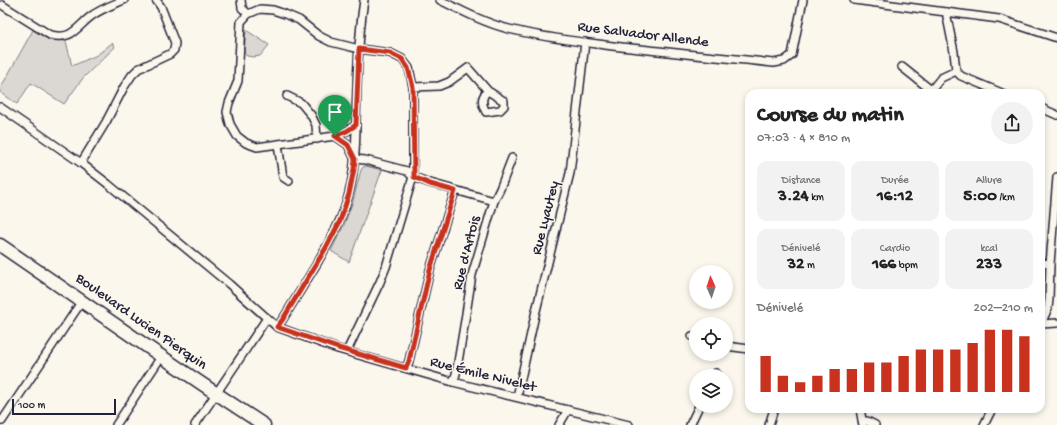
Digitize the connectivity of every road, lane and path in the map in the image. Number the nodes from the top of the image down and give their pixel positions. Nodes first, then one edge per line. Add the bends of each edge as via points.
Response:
1 (124, 0) edge
2 (156, 0) edge
3 (241, 0) edge
4 (364, 0) edge
5 (440, 0) edge
6 (803, 0) edge
7 (854, 0) edge
8 (2, 4) edge
9 (947, 12) junction
10 (248, 14) junction
11 (1057, 38) edge
12 (585, 42) junction
13 (359, 49) junction
14 (902, 67) dead end
15 (956, 71) junction
16 (413, 87) junction
17 (928, 89) edge
18 (932, 89) edge
19 (992, 89) edge
20 (488, 91) dead end
21 (287, 96) dead end
22 (0, 107) edge
23 (1045, 110) edge
24 (1057, 114) edge
25 (356, 125) junction
26 (335, 136) junction
27 (317, 139) junction
28 (278, 145) junction
29 (512, 158) dead end
30 (355, 159) junction
31 (80, 163) junction
32 (414, 177) junction
33 (1057, 177) edge
34 (289, 181) dead end
35 (455, 191) junction
36 (494, 201) junction
37 (0, 245) edge
38 (1045, 263) edge
39 (1050, 264) junction
40 (82, 301) junction
41 (1045, 315) edge
42 (267, 318) junction
43 (1057, 323) edge
44 (1045, 324) edge
45 (277, 327) junction
46 (733, 347) edge
47 (745, 348) edge
48 (347, 351) junction
49 (161, 357) junction
50 (406, 368) junction
51 (454, 382) junction
52 (216, 394) junction
53 (517, 397) junction
54 (568, 410) junction
55 (696, 413) edge
56 (773, 413) edge
57 (861, 413) edge
58 (989, 413) edge
59 (2, 421) dead end
60 (863, 423) edge
61 (119, 424) edge
62 (195, 425) edge
63 (264, 425) edge
64 (559, 425) edge
65 (629, 425) edge
66 (690, 425) edge
67 (769, 425) edge
68 (875, 425) edge
69 (984, 425) edge

1 - 8 street via 90,17 69,35 58,37 50,35
2 - 31 street via 175,43 174,50 138,69 132,75
3 - 10 street via 242,8
4 - 13 street
5 - 12 street, Rue Salvador Allende via 481,20 508,29
6 - 12 street, Rue Salvador Allende via 792,55 784,61 774,63
7 - 9 street
9 - 11 street via 999,20
9 - 15 street
10 - 13 street via 260,9 273,10 299,20 318,36 331,42
10 - 28 street via 241,22 238,81 227,112 230,124 246,143 258,147
12 - 53 street, Rue Lyautey via 570,174
13 - 16 street via 390,53 402,59 408,68
13 - 25 street
14 - 17 street
15 - 18 street via 941,78
15 - 19 street via 961,76
16 - 20 street via 439,86 468,68
16 - 32 street
21 - 27 street via 300,103 311,115 316,125
22 - 31 street, Rue Émile Nivelet
23 - 24 street
25 - 26 street
25 - 30 street
26 - 27 street
26 - 30 street via 348,145
27 - 28 street
28 - 34 street via 283,177
29 - 36 street, Rue d'Artois
30 - 32 street via 407,171
30 - 45 street via 349,194 340,221
31 - 42 street, Rue Émile Nivelet
32 - 35 street
32 - 48 street via 384,272
33 - 39 street
35 - 36 street
35 - 50 street via 430,270
36 - 51 street, Rue d'Artois via 472,275
37 - 40 main road, Boulevard Lucien Pierquin
38 - 39 street
39 - 41 street via 1048,308
40 - 49 main road, Boulevard Lucien Pierquin
40 - 59 street
42 - 45 street, Rue Émile Nivelet
42 - 52 street
43 - 44 street
45 - 48 street, Rue Émile Nivelet
46 - 47 street
48 - 50 street, Rue Émile Nivelet
49 - 52 main road, Boulevard Lucien Pierquin
49 - 61 street
50 - 51 street, Rue Émile Nivelet
51 - 53 street, Rue Émile Nivelet
52 - 62 street
52 - 63 main road, Boulevard Lucien Pierquin
53 - 54 street, Rue Émile Nivelet
54 - 64 street
54 - 65 street, Rue Émile Nivelet
55 - 66 street
56 - 67 street
57 - 60 street
58 - 69 street
60 - 68 street via 867,421

